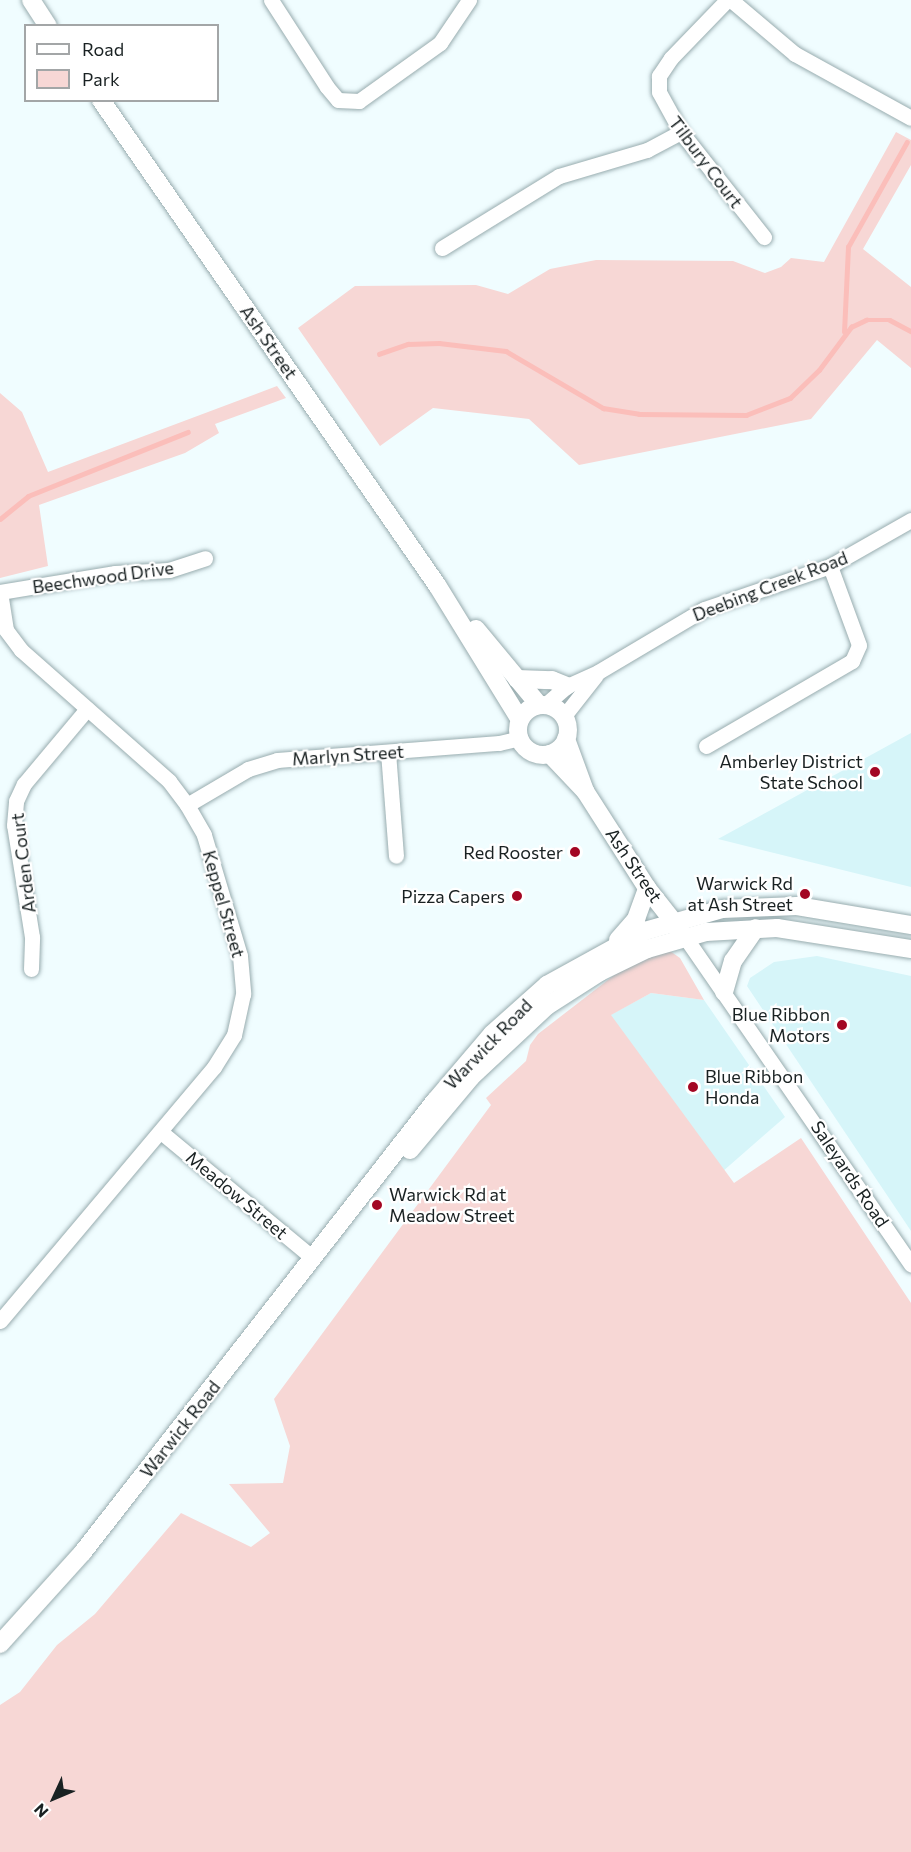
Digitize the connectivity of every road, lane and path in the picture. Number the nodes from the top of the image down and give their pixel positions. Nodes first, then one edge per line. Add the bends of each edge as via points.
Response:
1 (31, 0) edge
2 (271, 0) edge
3 (469, 0) edge
4 (729, 0) edge
5 (47, 24) edge
6 (102, 102) edge
7 (911, 118) edge
8 (681, 132) junction
9 (764, 237) dead end
10 (442, 248) dead end
11 (911, 520) edge
12 (205, 558) dead end
13 (830, 566) junction
14 (437, 585) junction
15 (0, 592) edge
16 (598, 672) junction
17 (517, 679) junction
18 (567, 686) junction
19 (542, 705) junction
20 (87, 709) junction
21 (564, 716) junction
22 (520, 729) junction
23 (566, 739) junction
24 (706, 746) dead end
25 (388, 753) junction
26 (549, 754) junction
27 (585, 791) junction
28 (187, 805) junction
29 (396, 856) dead end
30 (647, 888) junction
31 (672, 921) junction
32 (911, 925) edge
33 (756, 928) junction
34 (685, 937) junction
35 (613, 946) junction
36 (911, 949) edge
37 (32, 969) dead end
38 (724, 992) junction
39 (161, 1132) junction
40 (375, 1181) junction
41 (314, 1258) junction
42 (911, 1265) edge
43 (0, 1321) edge
44 (0, 1644) edge

1 - 5 main road
2 - 3 street via 327,87 338,99 359,101 440,43
4 - 7 street via 795,54
4 - 8 street, Tilbury Court via 659,76 659,92
6 - 14 main road, Ash Street
8 - 9 street, Tilbury Court
8 - 10 street via 648,150 559,176 527,192
11 - 13 street, Deebing Creek Road
12 - 15 street, Beechwood Drive via 169,570 115,573
13 - 16 street, Deebing Creek Road via 704,609
13 - 24 street via 859,645 852,661
14 - 17 main road, Ash Street
14 - 22 main road, Ash Street
15 - 20 street, Keppel Street via 6,630 21,650
16 - 18 street, Deebing Creek Road
16 - 21 street, Deebing Creek Road
17 - 18 main road via 552,680
17 - 19 main road, Ash Street
18 - 19 street, Deebing Creek Road
19 - 21 main road
19 - 22 main road
20 - 28 street, Keppel Street via 169,781
20 - 37 street, Arden Court via 24,784 16,801 14,825 33,937
21 - 23 main road
22 - 25 street, Marlyn Street via 499,743
22 - 26 main road via 531,751
23 - 26 main road
23 - 27 main road, Ash Street
25 - 28 street, Marlyn Street via 277,760 240,774
25 - 29 street
26 - 27 main road, Ash Street
27 - 30 main road, Ash Street
28 - 39 street, Keppel Street via 204,835 237,945 243,994 234,1035
30 - 31 main road, Ash Street
30 - 35 main road via 636,919
31 - 32 main road, Warwick Road via 722,909 797,906
31 - 34 main road, Ash Street
31 - 35 main road, Warwick Road
33 - 34 main road, Warwick Road
33 - 36 main road, Warwick Road via 798,929
33 - 38 main road via 733,961
34 - 38 street, Saleyards Road
34 - 40 main road, Warwick Road via 621,961 547,1006 503,1044 405,1155
35 - 40 main road, Warwick Road via 547,985 492,1034 402,1141
38 - 42 street, Saleyards Road
39 - 41 street, Meadow Street
39 - 43 street, Keppel Street
40 - 41 main road, Warwick Road
41 - 44 main road, Warwick Road via 83,1552

